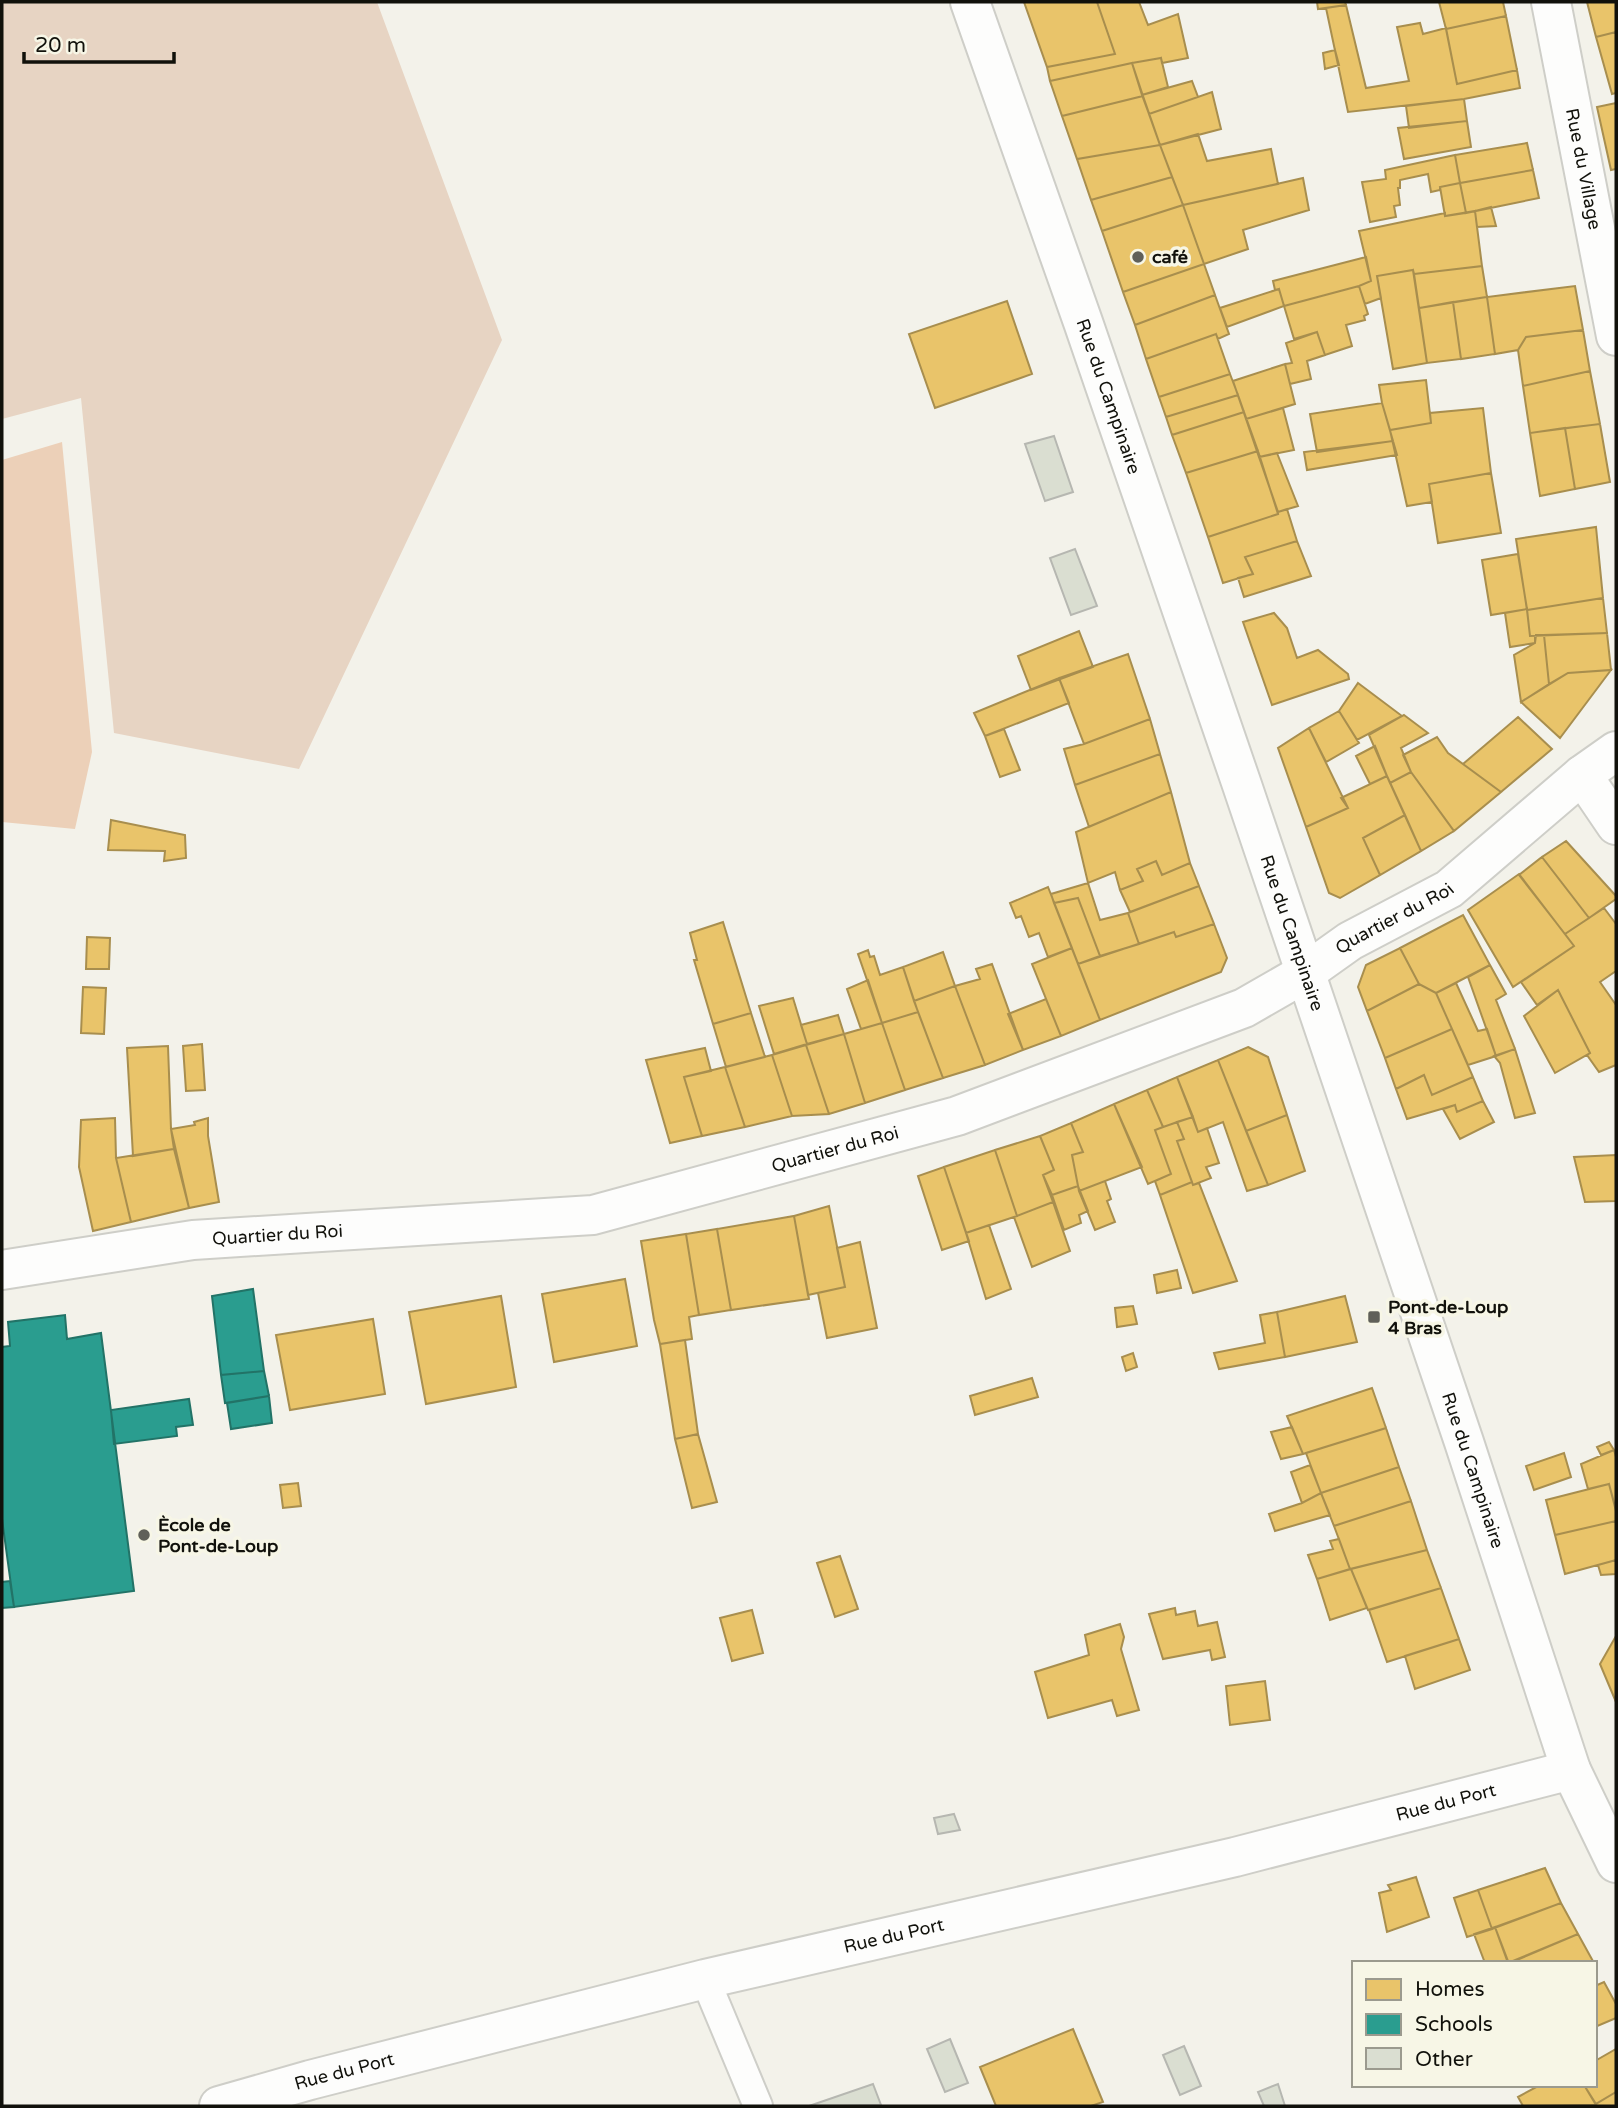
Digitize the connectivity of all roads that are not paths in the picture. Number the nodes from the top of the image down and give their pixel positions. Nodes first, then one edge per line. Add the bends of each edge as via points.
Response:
1 (970, 2) edge
2 (1551, 2) edge
3 (1616, 336) edge
4 (1616, 751) edge
5 (1582, 775) junction
6 (1616, 825) edge
7 (1306, 973) junction
8 (2, 1270) edge
9 (1571, 1770) junction
10 (1616, 1863) edge
11 (705, 1979) junction
12 (219, 2106) edge
13 (758, 2106) edge

1 - 7 street, Rue du Campinaire
2 - 3 street, Rue du Village
4 - 5 street, Quartier du Roi
5 - 6 street
5 - 7 street, Quartier du Roi via 1449,889 1350,941
7 - 8 street, Quartier du Roi via 1244,1008 957,1116 593,1215 193,1241
7 - 9 street, Rue du Campinaire
9 - 10 street, Rue du Campinaire
9 - 11 street, Rue du Port via 1234,1857
11 - 12 street, Rue du Port
11 - 13 lane

